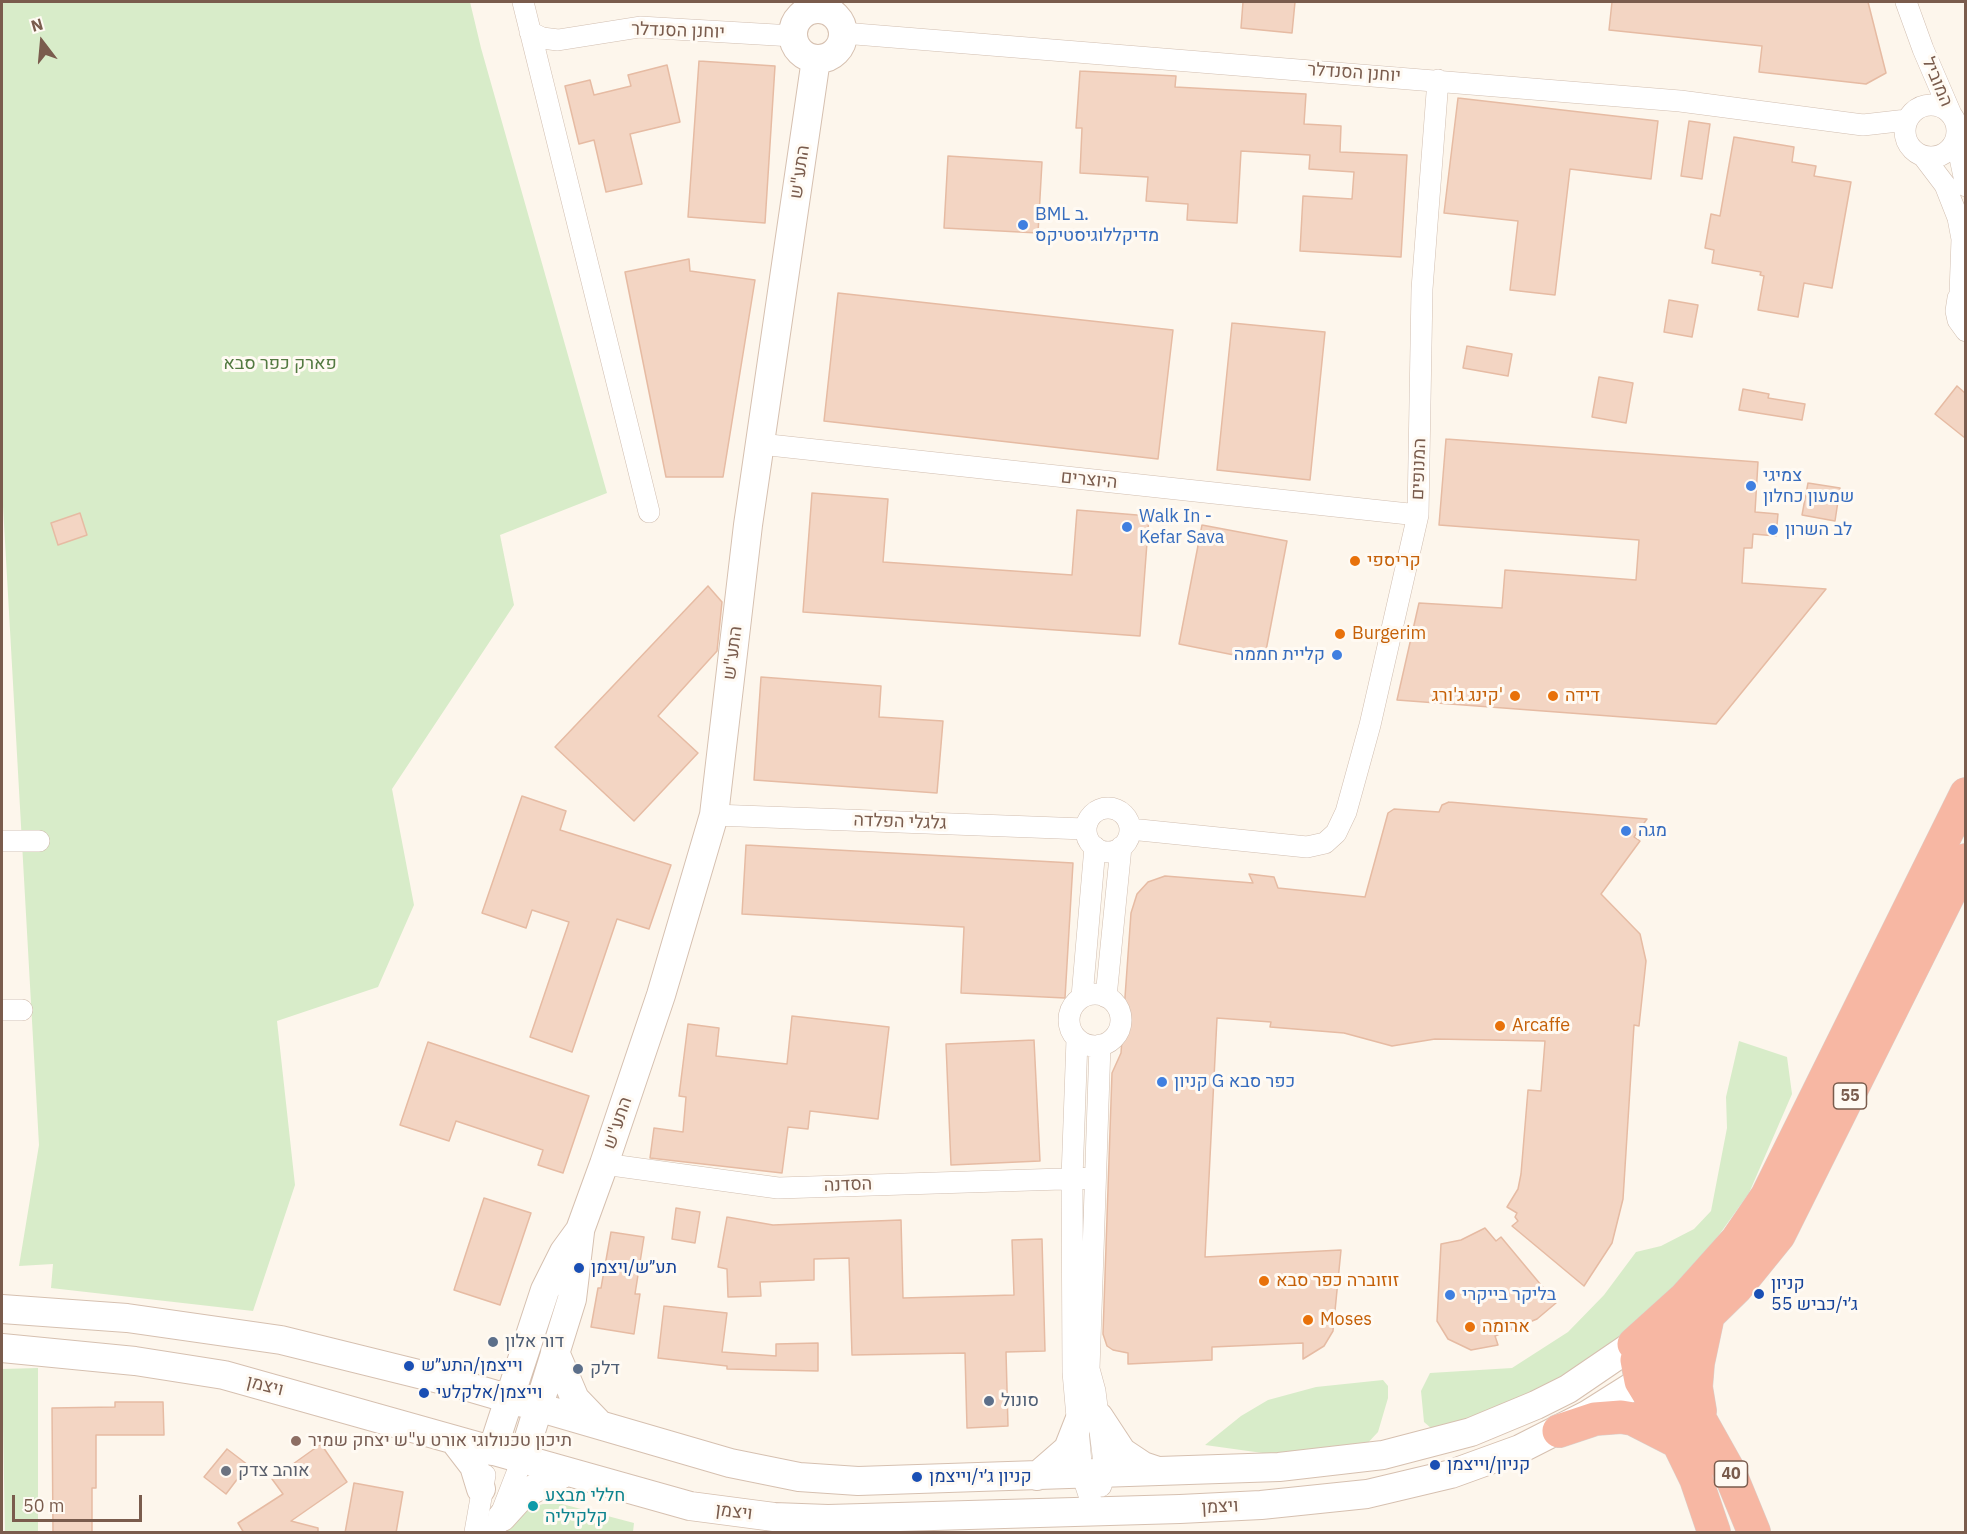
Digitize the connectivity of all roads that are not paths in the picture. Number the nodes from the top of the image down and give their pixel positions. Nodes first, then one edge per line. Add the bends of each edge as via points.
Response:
1 (523, 2) edge
2 (1906, 2) edge
3 (823, 6) edge
4 (530, 32) junction
5 (843, 33) junction
6 (793, 36) junction
7 (1923, 50) junction
8 (816, 59) junction
9 (1438, 80) junction
10 (1926, 106) junction
11 (1951, 114) junction
12 (1907, 120) junction
13 (1863, 125) junction
14 (1956, 139) junction
15 (1916, 150) junction
16 (1965, 186) edge
17 (1963, 291) edge
18 (1965, 331) edge
19 (760, 444) junction
20 (649, 512) dead end
21 (1418, 515) junction
22 (1965, 794) edge
23 (714, 815) junction
24 (1090, 838) junction
25 (1125, 838) junction
26 (2, 841) edge
27 (39, 841) dead end
28 (1965, 860) edge
29 (1106, 997) junction
30 (1082, 998) junction
31 (1077, 1040) junction
32 (1100, 1045) junction
33 (604, 1164) junction
34 (1072, 1178) junction
35 (1094, 1178) junction
36 (580, 1230) junction
37 (2, 1309) edge
38 (1708, 1316) junction
39 (1634, 1344) junction
40 (2, 1348) edge
41 (555, 1352) junction
42 (524, 1353) junction
43 (1666, 1358) junction
44 (1073, 1372) junction
45 (1641, 1381) junction
46 (455, 1383) junction
47 (509, 1399) junction
48 (538, 1407) junction
49 (1091, 1410) junction
50 (1701, 1419) junction
51 (602, 1426) junction
52 (1559, 1431) junction
53 (454, 1440) junction
54 (1678, 1442) junction
55 (492, 1451) junction
56 (522, 1460) junction
57 (1155, 1470) junction
58 (564, 1473) junction
59 (1093, 1473) junction
60 (1037, 1476) junction
61 (481, 1490) junction
62 (1095, 1513) junction
63 (498, 1525) edge
64 (475, 1533) edge
65 (1714, 1533) edge
66 (1754, 1533) edge

1 - 4 street
2 - 7 street, המוביל
3 - 5 main road via 837,18
3 - 6 main road via 802,16
4 - 6 street, יוחנן הסנדלר via 558,40 640,27
4 - 20 street
5 - 8 main road via 838,50 824,59
5 - 9 street, יוחנן הסנדלר
6 - 8 main road via 798,49
7 - 10 street, המוביל
7 - 11 street, המוביל
8 - 19 main road, התע"ש
9 - 13 street, יוחנן הסנדלר via 1680,101
9 - 21 street, המנופים via 1422,289
10 - 11 street via 1935,105
10 - 12 street
11 - 14 street
12 - 13 street, יוחנן הסנדלר
12 - 15 street via 1906,136
13 - 15 street, יוחנן הסנדלר
14 - 15 street via 1945,153 1932,157
14 - 16 street
15 - 17 street via 1945,185 1958,218
17 - 18 street via 1956,312
19 - 21 street, היוצרים
19 - 23 main road, התע"ש
21 - 25 street, המנופים via 1370,725 1346,812 1336,833 1325,843 1306,847
22 - 39 highway, 55 via 1767,1196 1737,1240
23 - 24 street, גלגלי הפלדה
23 - 33 main road, התע"ש via 661,995
24 - 25 street via 1107,852
24 - 25 street via 1091,815 1112,808 1124,815
24 - 30 street
25 - 29 street
26 - 27 street
28 - 38 highway, 55 via 1779,1235
29 - 30 street
29 - 32 street via 1118,1008 1120,1024 1113,1038
30 - 31 street via 1069,1017
31 - 32 street
31 - 34 street
32 - 35 street
33 - 34 street, הסדנה via 778,1188
33 - 36 main road, התע"ש
34 - 35 street, הסדנה
34 - 44 street
35 - 49 street
36 - 41 main road, התע"ש via 576,1281
36 - 42 main road, התע"ש via 554,1270
37 - 46 main road via 116,1317 271,1338
38 - 43 highway, 55
38 - 50 highway, 40 via 1697,1374
39 - 43 highway
39 - 45 highway, 40
39 - 57 main road via 1560,1394 1471,1432 1435,1442 1383,1455 1317,1464
40 - 53 main road, ויצמן via 135,1360 224,1375
41 - 48 main road, התע"ש
41 - 51 main road via 575,1399
42 - 46 main road via 492,1376
42 - 47 main road, התע"ש
43 - 45 highway, 55
43 - 50 highway
44 - 49 street
44 - 49 street
45 - 52 main road, ויצמן
45 - 54 highway, 40
46 - 47 main road
47 - 48 main road
47 - 55 main road, התע"ש
48 - 51 main road
48 - 56 main road, התע"ש
49 - 57 main road via 1122,1452
49 - 59 street
49 - 60 main road via 1068,1449
50 - 66 highway, 40 via 1729,1471
51 - 60 main road via 730,1463 799,1477 890,1481
52 - 54 highway via 1595,1419 1621,1417 1641,1422
52 - 62 main road, ויצמן via 1451,1474 1367,1494 1261,1505
53 - 55 main road, ויצמן
53 - 61 main road via 474,1466
54 - 65 highway, 40 via 1696,1479
55 - 56 main road, ויצמן
55 - 61 street
56 - 58 main road, ויצמן
56 - 63 street
57 - 59 main road
58 - 62 main road, ויצמן via 690,1506 774,1517
58 - 63 main road via 522,1496
59 - 60 main road
59 - 62 street
61 - 64 street

